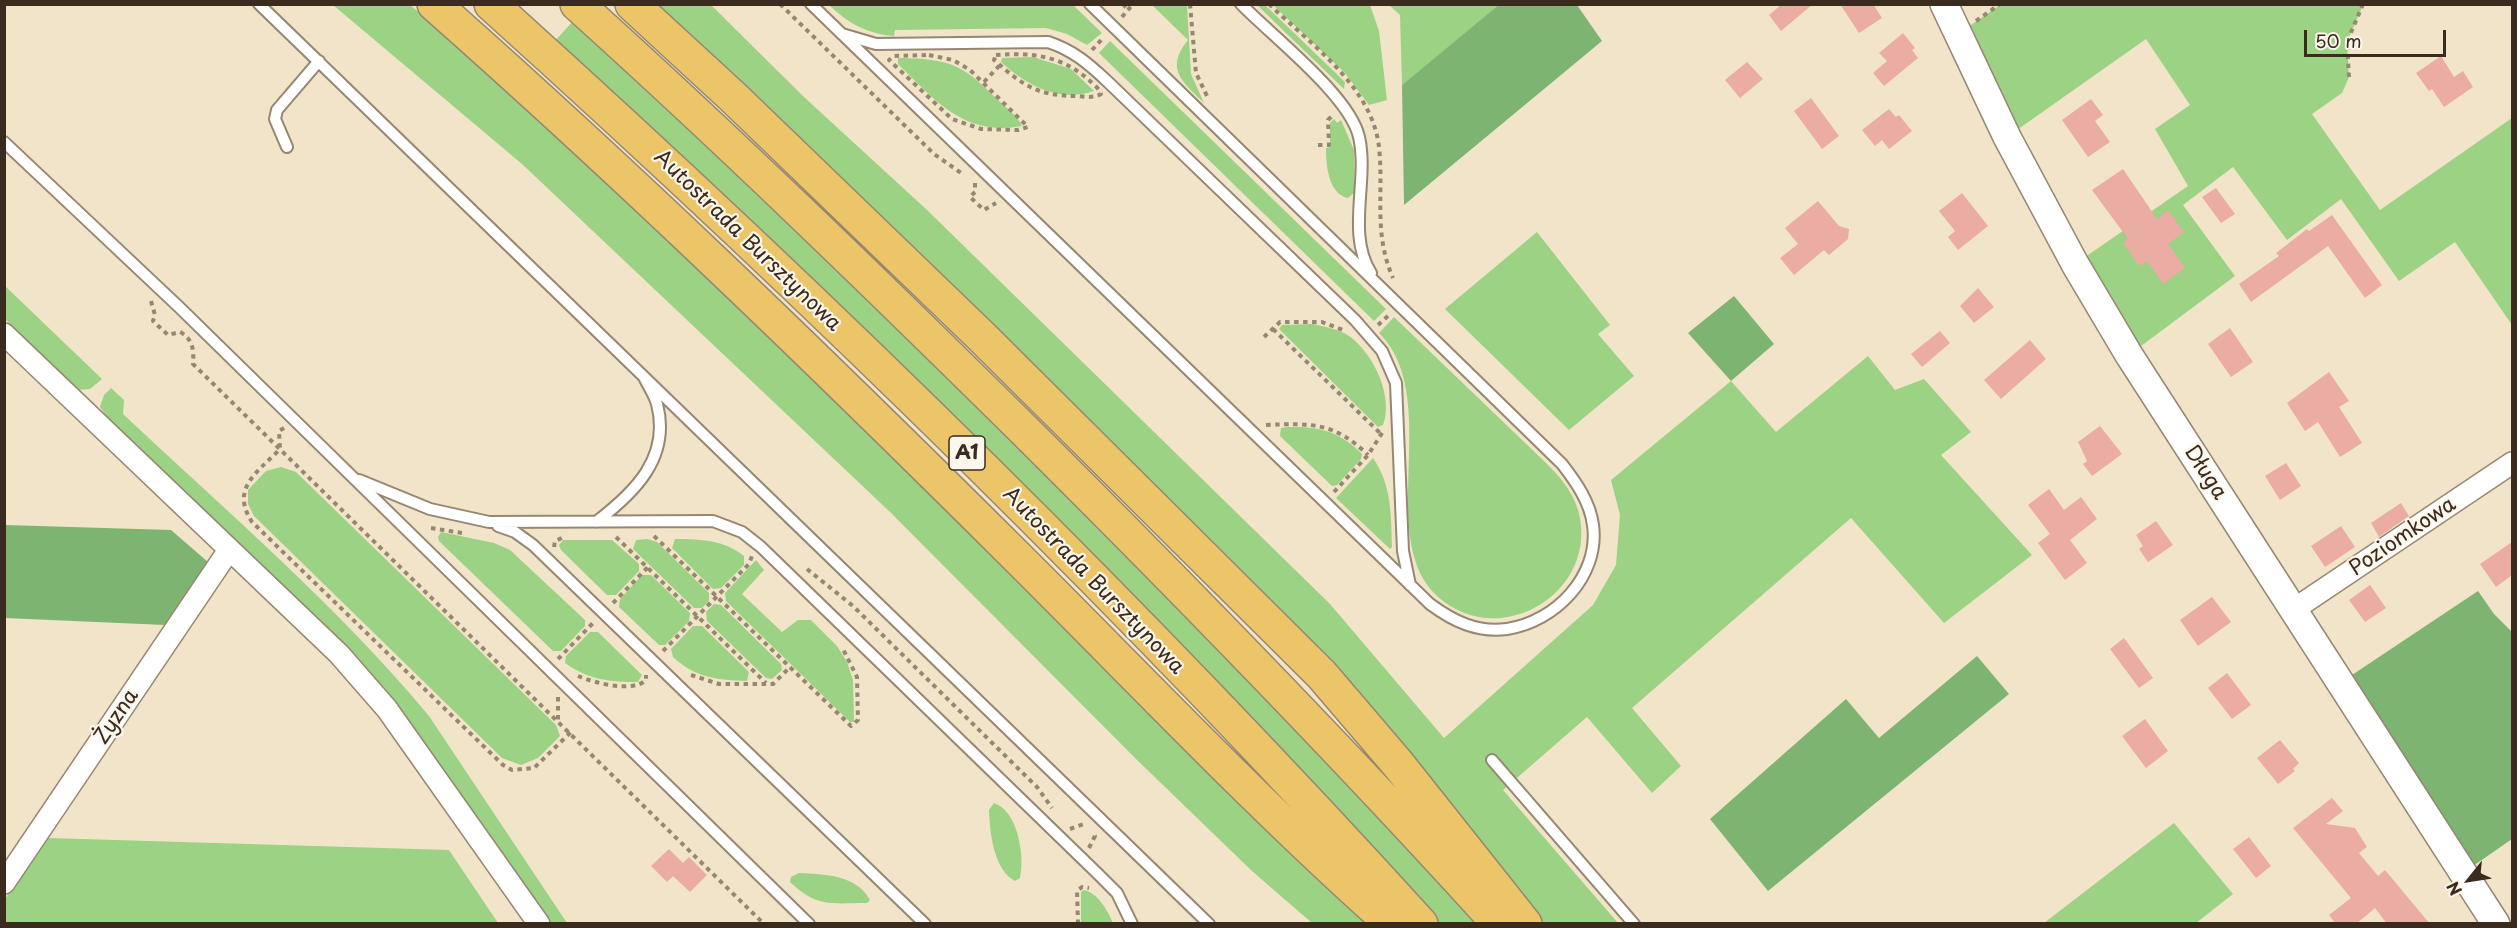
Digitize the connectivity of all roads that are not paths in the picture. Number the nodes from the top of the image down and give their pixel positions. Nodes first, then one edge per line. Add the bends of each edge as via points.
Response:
1 (259, 4) edge
2 (434, 4) edge
3 (491, 4) edge
4 (510, 4) edge
5 (632, 4) edge
6 (811, 4) edge
7 (1090, 4) edge
8 (1241, 4) edge
9 (1944, 4) edge
10 (578, 7) edge
11 (839, 33) junction
12 (545, 53) junction
13 (319, 61) junction
14 (4, 142) edge
15 (287, 147) dead end
16 (1380, 286) junction
17 (4, 334) edge
18 (641, 372) junction
19 (2512, 463) edge
20 (351, 476) junction
21 (489, 522) junction
22 (590, 522) junction
23 (229, 550) junction
24 (1410, 585) junction
25 (2293, 610) junction
26 (1492, 760) dead end
27 (4, 883) edge
28 (538, 924) edge
29 (809, 924) edge
30 (925, 924) edge
31 (1132, 924) edge
32 (1209, 924) edge
33 (1392, 924) edge
34 (1421, 924) edge
35 (1499, 924) edge
36 (1525, 924) edge
37 (1634, 924) edge
38 (2496, 924) edge

1 - 13 lane
2 - 33 highway via 531,90 896,437 1242,786
3 - 12 highway, Autostrada Bursztynowa / A1
4 - 12 lane
5 - 36 highway via 982,337 1322,675
6 - 11 lane
7 - 16 lane
8 - 16 lane via 1330,91 1353,120 1363,163 1361,253
9 - 25 street, Długa via 2007,137 2075,264
10 - 35 highway, A1 via 736,150 1114,520 1390,804
11 - 24 lane
11 - 24 lane via 876,44 1048,42 1064,47 1084,59 1321,287 1382,351 1396,383 1403,551
12 - 34 highway, Autostrada Bursztynowa / A1 via 679,176 995,481 1346,841
13 - 15 lane via 277,110 275,119
13 - 18 lane
14 - 20 lane
16 - 24 lane via 1562,464 1586,501 1593,526 1590,556 1581,583 1532,622 1507,629 1467,626 1449,619
17 - 23 street
18 - 22 lane via 657,404 657,448 641,482 627,498
18 - 32 lane
19 - 25 street, Poziomkowa
20 - 21 lane via 409,502
20 - 29 lane
21 - 22 lane
21 - 30 lane via 515,532 533,545
22 - 31 lane via 713,521 756,542 1098,874 1117,894
23 - 27 street, Żyzna
23 - 28 street via 339,654 387,710
25 - 38 street, Długa
26 - 37 lane

